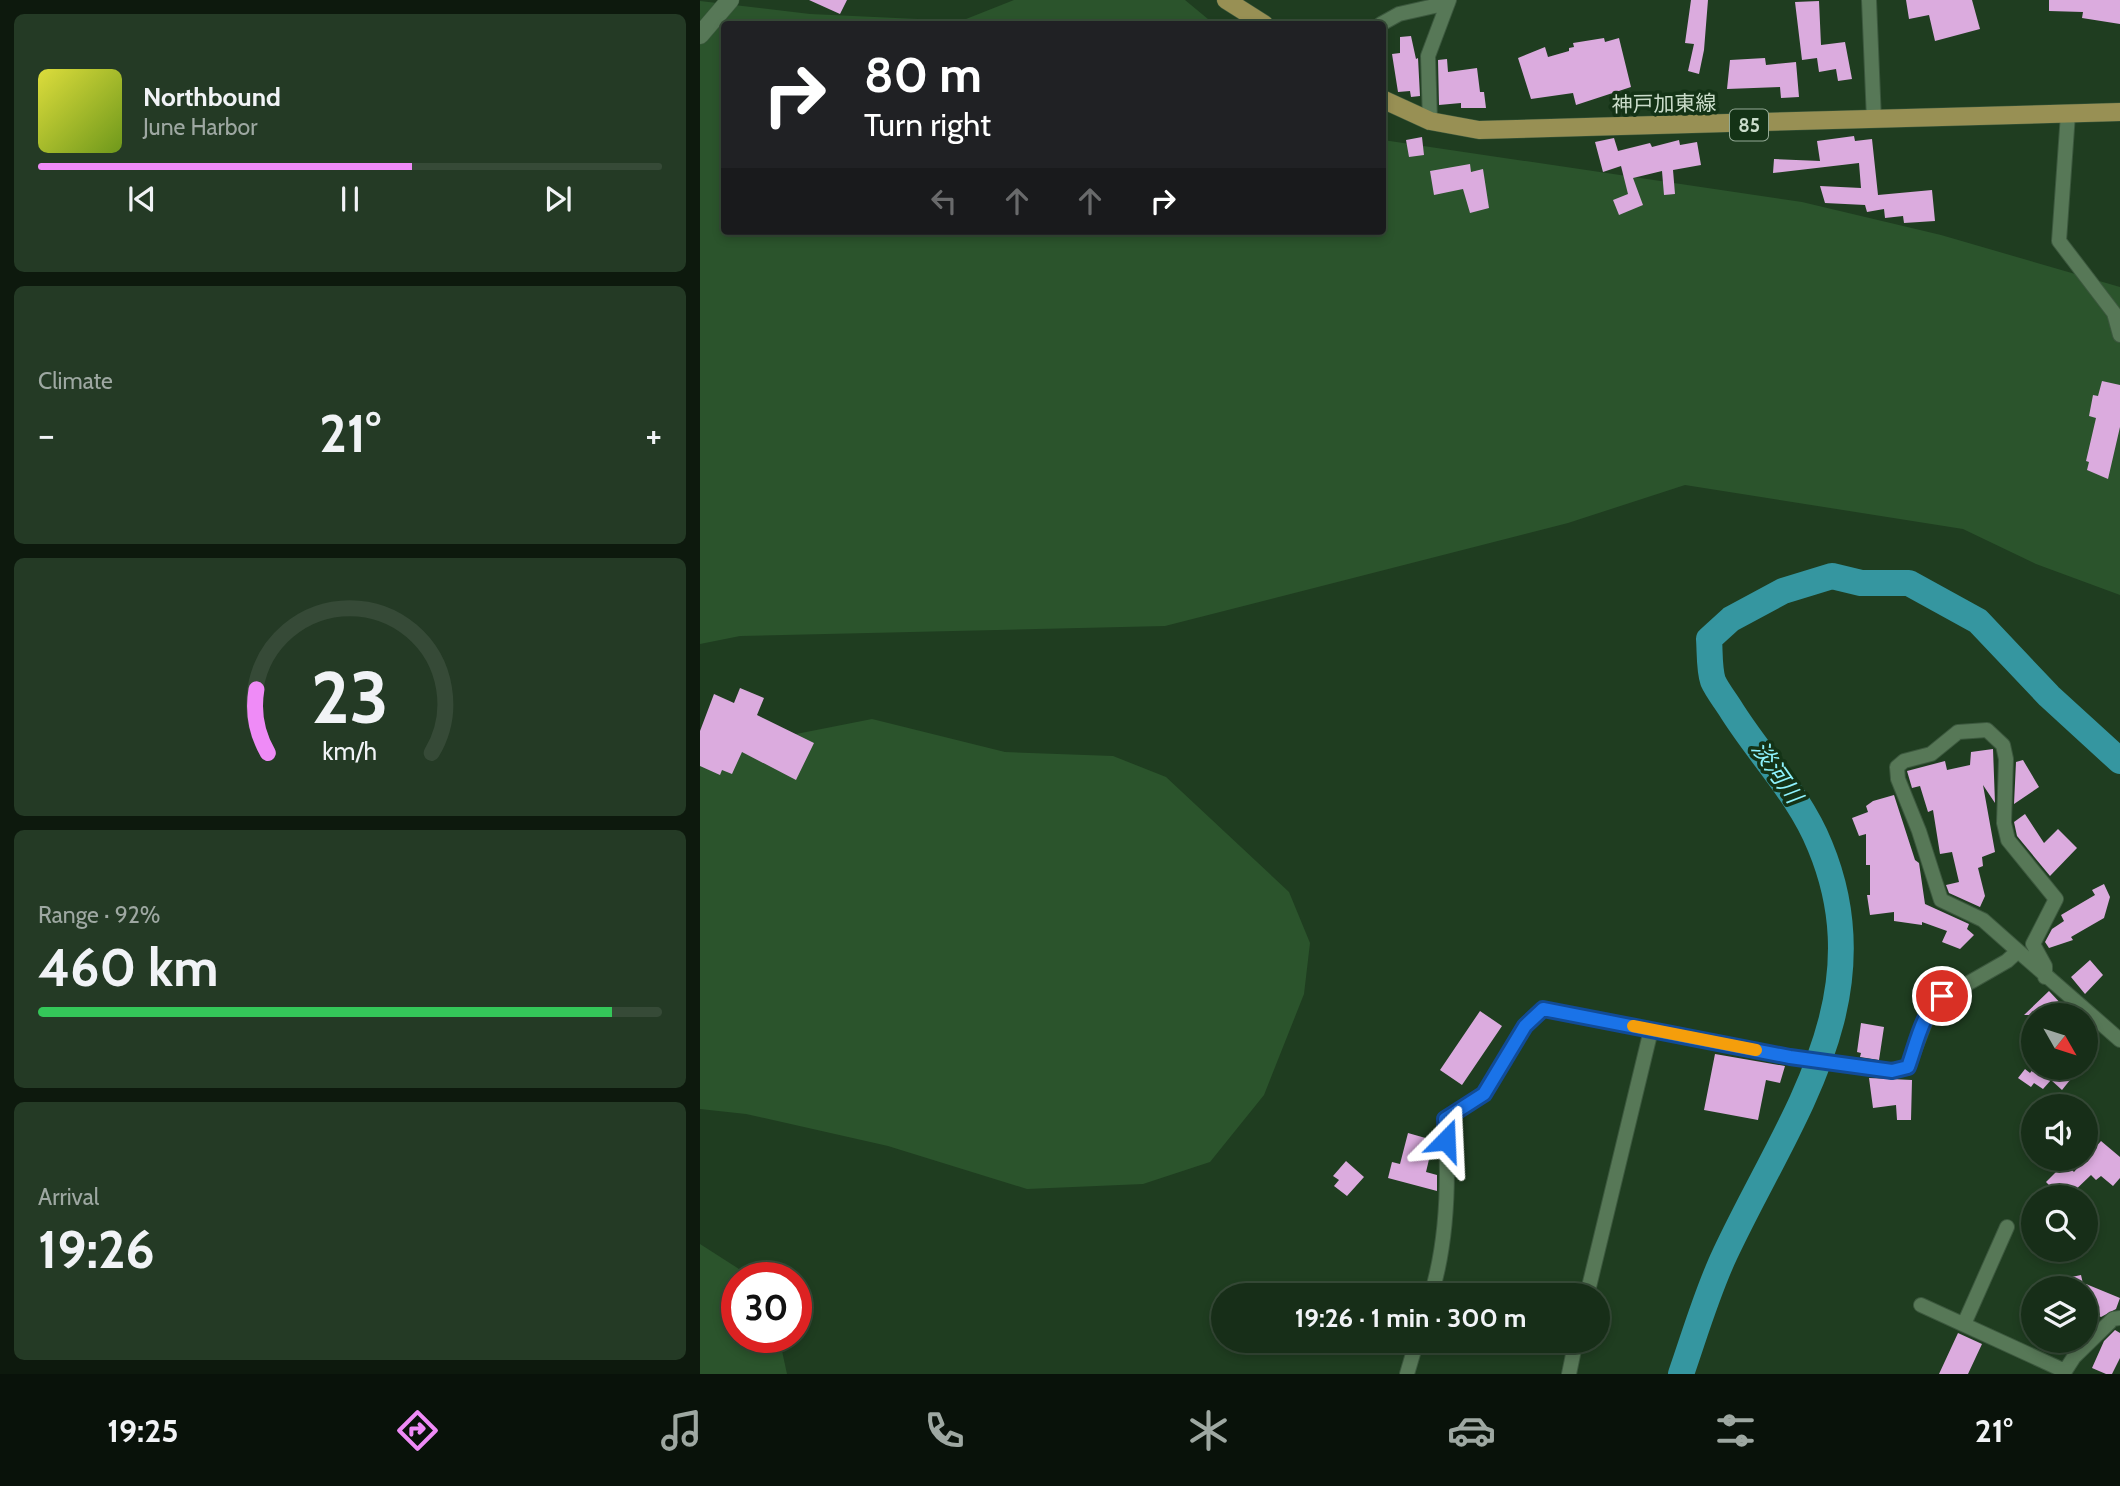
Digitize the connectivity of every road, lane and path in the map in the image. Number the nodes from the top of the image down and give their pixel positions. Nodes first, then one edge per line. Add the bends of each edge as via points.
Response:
1 (730, 0) edge
2 (1226, 0) edge
3 (1869, 0) edge
4 (1449, 1) edge
5 (1259, 21) edge
6 (1386, 21) edge
7 (700, 35) edge
8 (1386, 101) edge
9 (2120, 112) edge
10 (2068, 114) junction
11 (1874, 120) junction
12 (1430, 121) junction
13 (2120, 335) edge
14 (2018, 951) junction
15 (2045, 977) junction
16 (1651, 1030) junction
17 (2120, 1040) edge
18 (2007, 1227) dead end
19 (1435, 1283) edge
20 (1590, 1283) edge
21 (1921, 1305) dead end
22 (2120, 1318) edge
23 (1964, 1324) junction
24 (1414, 1353) edge
25 (1573, 1353) edge
26 (2064, 1372) edge
27 (1407, 1374) edge
28 (1569, 1374) edge

1 - 7 street
2 - 5 main road
3 - 11 street
4 - 6 street
4 - 12 street via 1427,57
8 - 12 main road, 神戸加東線 / 85
9 - 10 main road, 神戸加東線 / 85
10 - 11 main road, 神戸加東線 / 85
10 - 13 street via 2059,241 2115,313
11 - 12 main road, 神戸加東線 / 85 via 1479,131
14 - 15 street
14 - 15 street via 1983,920 1941,900 1898,779 1897,767 1904,761 1931,754 1958,732 1987,730 2003,745 2008,840 2056,899 2033,944 2045,965
14 - 16 street via 1932,1004 1908,1067 1892,1071
15 - 17 street
16 - 19 street via 1543,1009 1525,1026 1484,1094 1445,1119 1448,1161
16 - 20 street
18 - 23 street
21 - 23 street
22 - 26 street via 2113,1319
23 - 26 street
24 - 27 street
25 - 28 street

